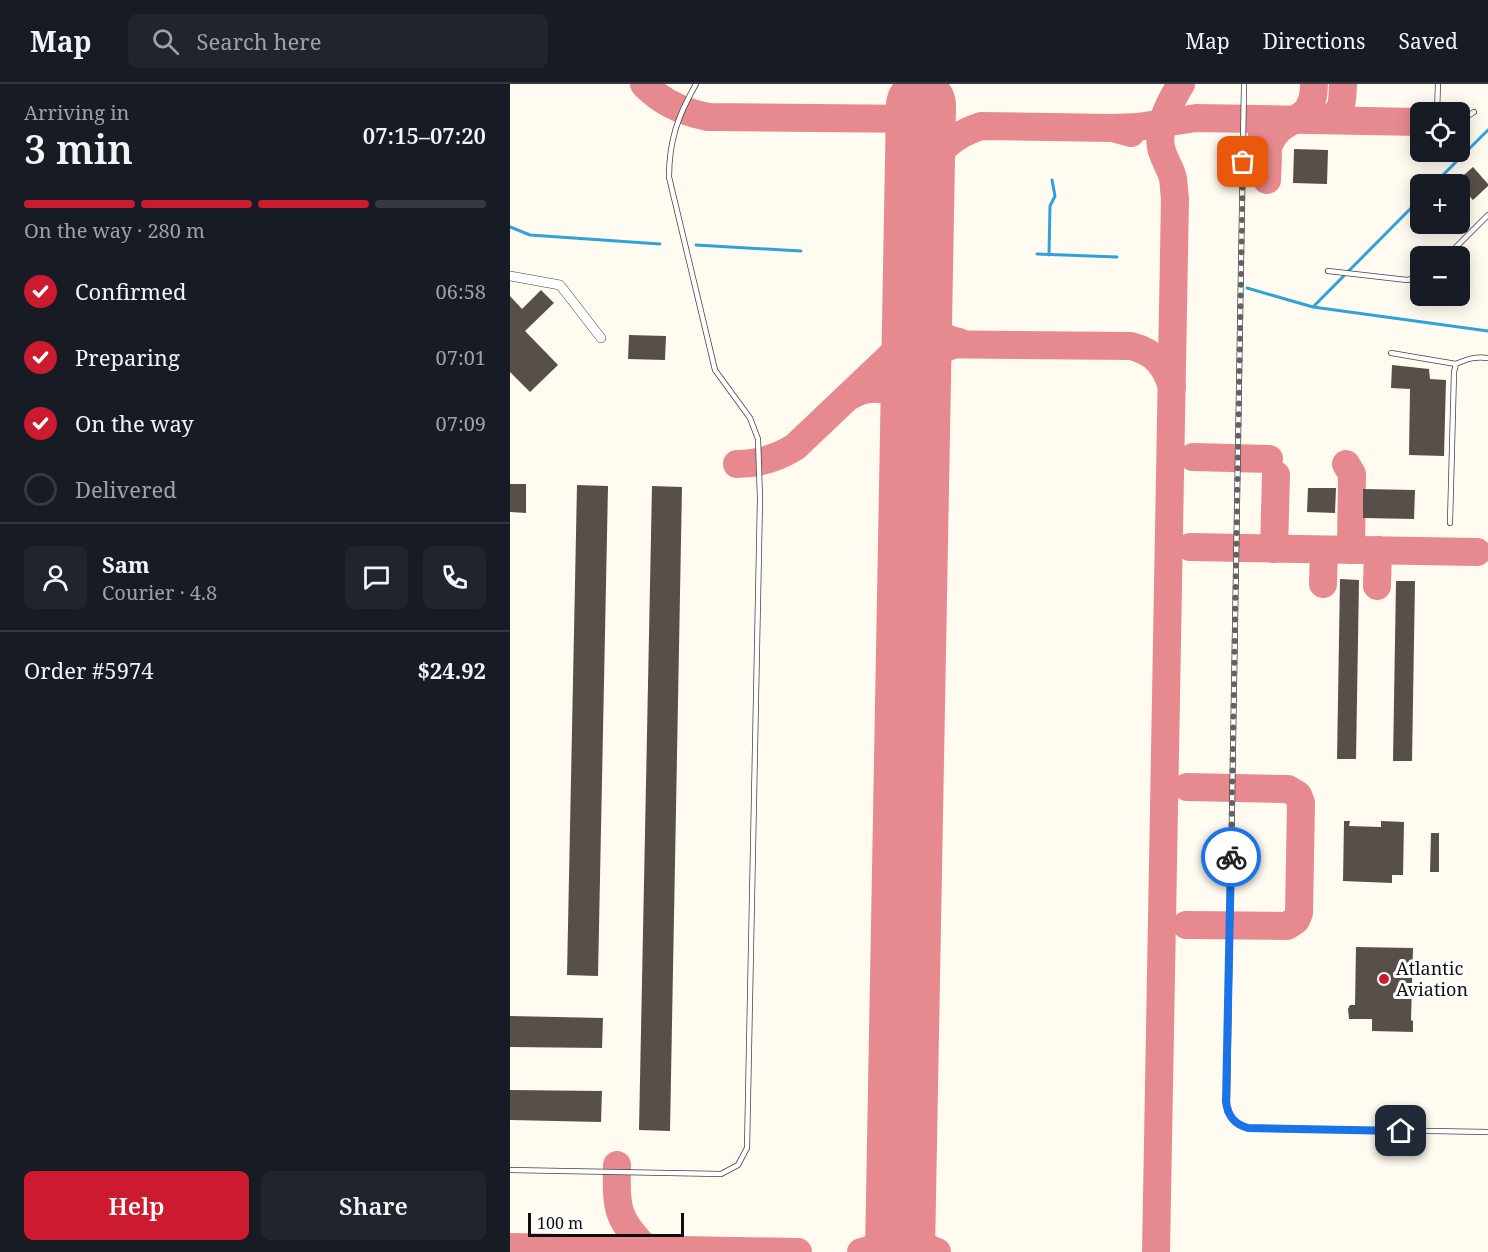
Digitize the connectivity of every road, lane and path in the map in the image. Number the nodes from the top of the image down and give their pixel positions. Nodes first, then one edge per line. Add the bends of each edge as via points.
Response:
1 (696, 84) edge
2 (1244, 84) edge
3 (1438, 84) edge
4 (1437, 102) edge
5 (1474, 112) dead end
6 (1470, 115) edge
7 (1488, 215) edge
8 (1457, 246) edge
9 (1328, 271) dead end
10 (510, 276) edge
11 (1410, 279) edge
12 (601, 338) dead end
13 (1391, 353) dead end
14 (1488, 358) edge
15 (1456, 364) junction
16 (1450, 523) dead end
17 (1488, 1132) edge
18 (510, 1170) edge

1 - 18 lane via 682,110 669,150 669,177 715,370 750,418 758,439 747,1148 738,1164 722,1174
2 - 17 lane via 1227,1111 1235,1122 1248,1128
3 - 4 lane
5 - 6 lane
7 - 8 lane
9 - 11 lane
10 - 12 street via 560,285
13 - 15 lane
14 - 15 lane via 1472,357
15 - 16 lane

